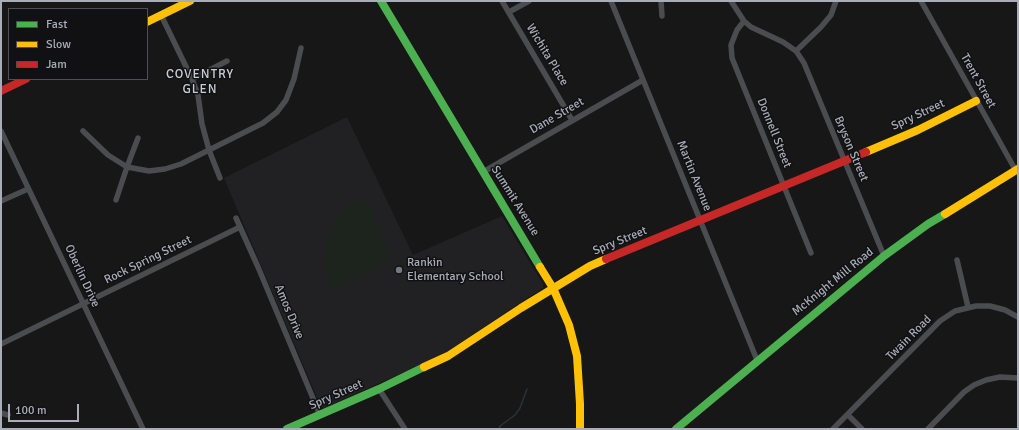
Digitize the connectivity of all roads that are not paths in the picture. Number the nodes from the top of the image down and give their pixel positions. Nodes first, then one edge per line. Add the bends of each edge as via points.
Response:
1 (190, 1) edge
2 (381, 1) edge
3 (502, 1) edge
4 (529, 1) edge
5 (611, 1) edge
6 (661, 1) edge
7 (731, 1) edge
8 (836, 1) edge
9 (921, 1) edge
10 (509, 12) junction
11 (161, 15) junction
12 (662, 16) dead end
13 (744, 21) junction
14 (148, 22) edge
15 (301, 48) dead end
16 (796, 51) junction
17 (227, 61) dead end
18 (192, 79) junction
19 (24, 80) edge
20 (643, 80) junction
21 (1, 91) edge
22 (976, 101) junction
23 (572, 120) junction
24 (1, 131) edge
25 (83, 131) dead end
26 (138, 138) dead end
27 (209, 150) junction
28 (844, 161) junction
29 (127, 167) junction
30 (1017, 170) edge
31 (483, 172) junction
32 (220, 178) dead end
33 (784, 186) junction
34 (28, 189) junction
35 (116, 200) dead end
36 (1, 201) edge
37 (236, 218) dead end
38 (700, 221) junction
39 (240, 227) junction
40 (811, 253) dead end
41 (884, 256) junction
42 (957, 260) dead end
43 (553, 288) junction
44 (83, 304) junction
45 (968, 307) junction
46 (1018, 317) edge
47 (1, 344) edge
48 (757, 360) junction
49 (1018, 378) edge
50 (379, 389) junction
51 (1, 413) edge
52 (8, 415) dead end
53 (320, 415) junction
54 (848, 415) junction
55 (143, 429) edge
56 (287, 429) edge
57 (405, 429) edge
58 (580, 429) edge
59 (676, 429) edge
60 (833, 429) edge
61 (862, 429) edge
62 (928, 429) edge

1 - 11 street
2 - 31 street, Summit Avenue
3 - 10 street, Wichita Place
4 - 10 street
5 - 20 street, Martin Avenue
6 - 12 street
7 - 13 street
8 - 16 street via 831,15
9 - 22 street, Trent Street
10 - 23 street, Wichita Place
11 - 14 street
11 - 18 street
13 - 16 street
13 - 33 street, Donnell Street via 731,45 732,58
15 - 27 street via 294,79 286,100 277,112 263,123
16 - 28 street, Bryson Street via 804,63
17 - 18 street
18 - 27 street via 198,95
19 - 21 street
20 - 23 street, Dane Street
20 - 38 street, Martin Avenue
22 - 28 street, Spry Street via 918,130
22 - 30 street, Trent Street
23 - 31 street, Dane Street
24 - 34 street, Oberlin Drive
25 - 29 street via 108,155
26 - 29 street
27 - 29 street via 165,169 149,171
27 - 32 street
28 - 33 street, Spry Street
28 - 41 street, Bryson Street
29 - 35 street
30 - 41 street, McKnight Mill Road via 928,224
31 - 43 street, Summit Avenue
33 - 38 street, Spry Street
33 - 40 street, Donnell Street
34 - 36 street
34 - 44 street, Oberlin Drive
37 - 39 street, Amos Drive
38 - 43 street, Spry Street via 590,266
38 - 48 street, Martin Avenue
39 - 44 street, Rock Spring Street
39 - 53 street, Amos Drive
41 - 48 street, McKnight Mill Road
42 - 45 street
43 - 50 street, Spry Street via 448,356
43 - 58 street, Summit Avenue via 569,325 577,356
44 - 47 street, Rock Spring Street
44 - 55 street, Oberlin Drive
45 - 46 street, Twain Road via 990,306
45 - 54 street, Twain Road via 955,311 940,321
48 - 59 street, McKnight Mill Road
49 - 62 street via 1000,377 974,386 964,392
50 - 53 street, Spry Street
50 - 57 street
51 - 52 street
53 - 56 street, Spry Street
54 - 60 street, Twain Road
54 - 61 street

